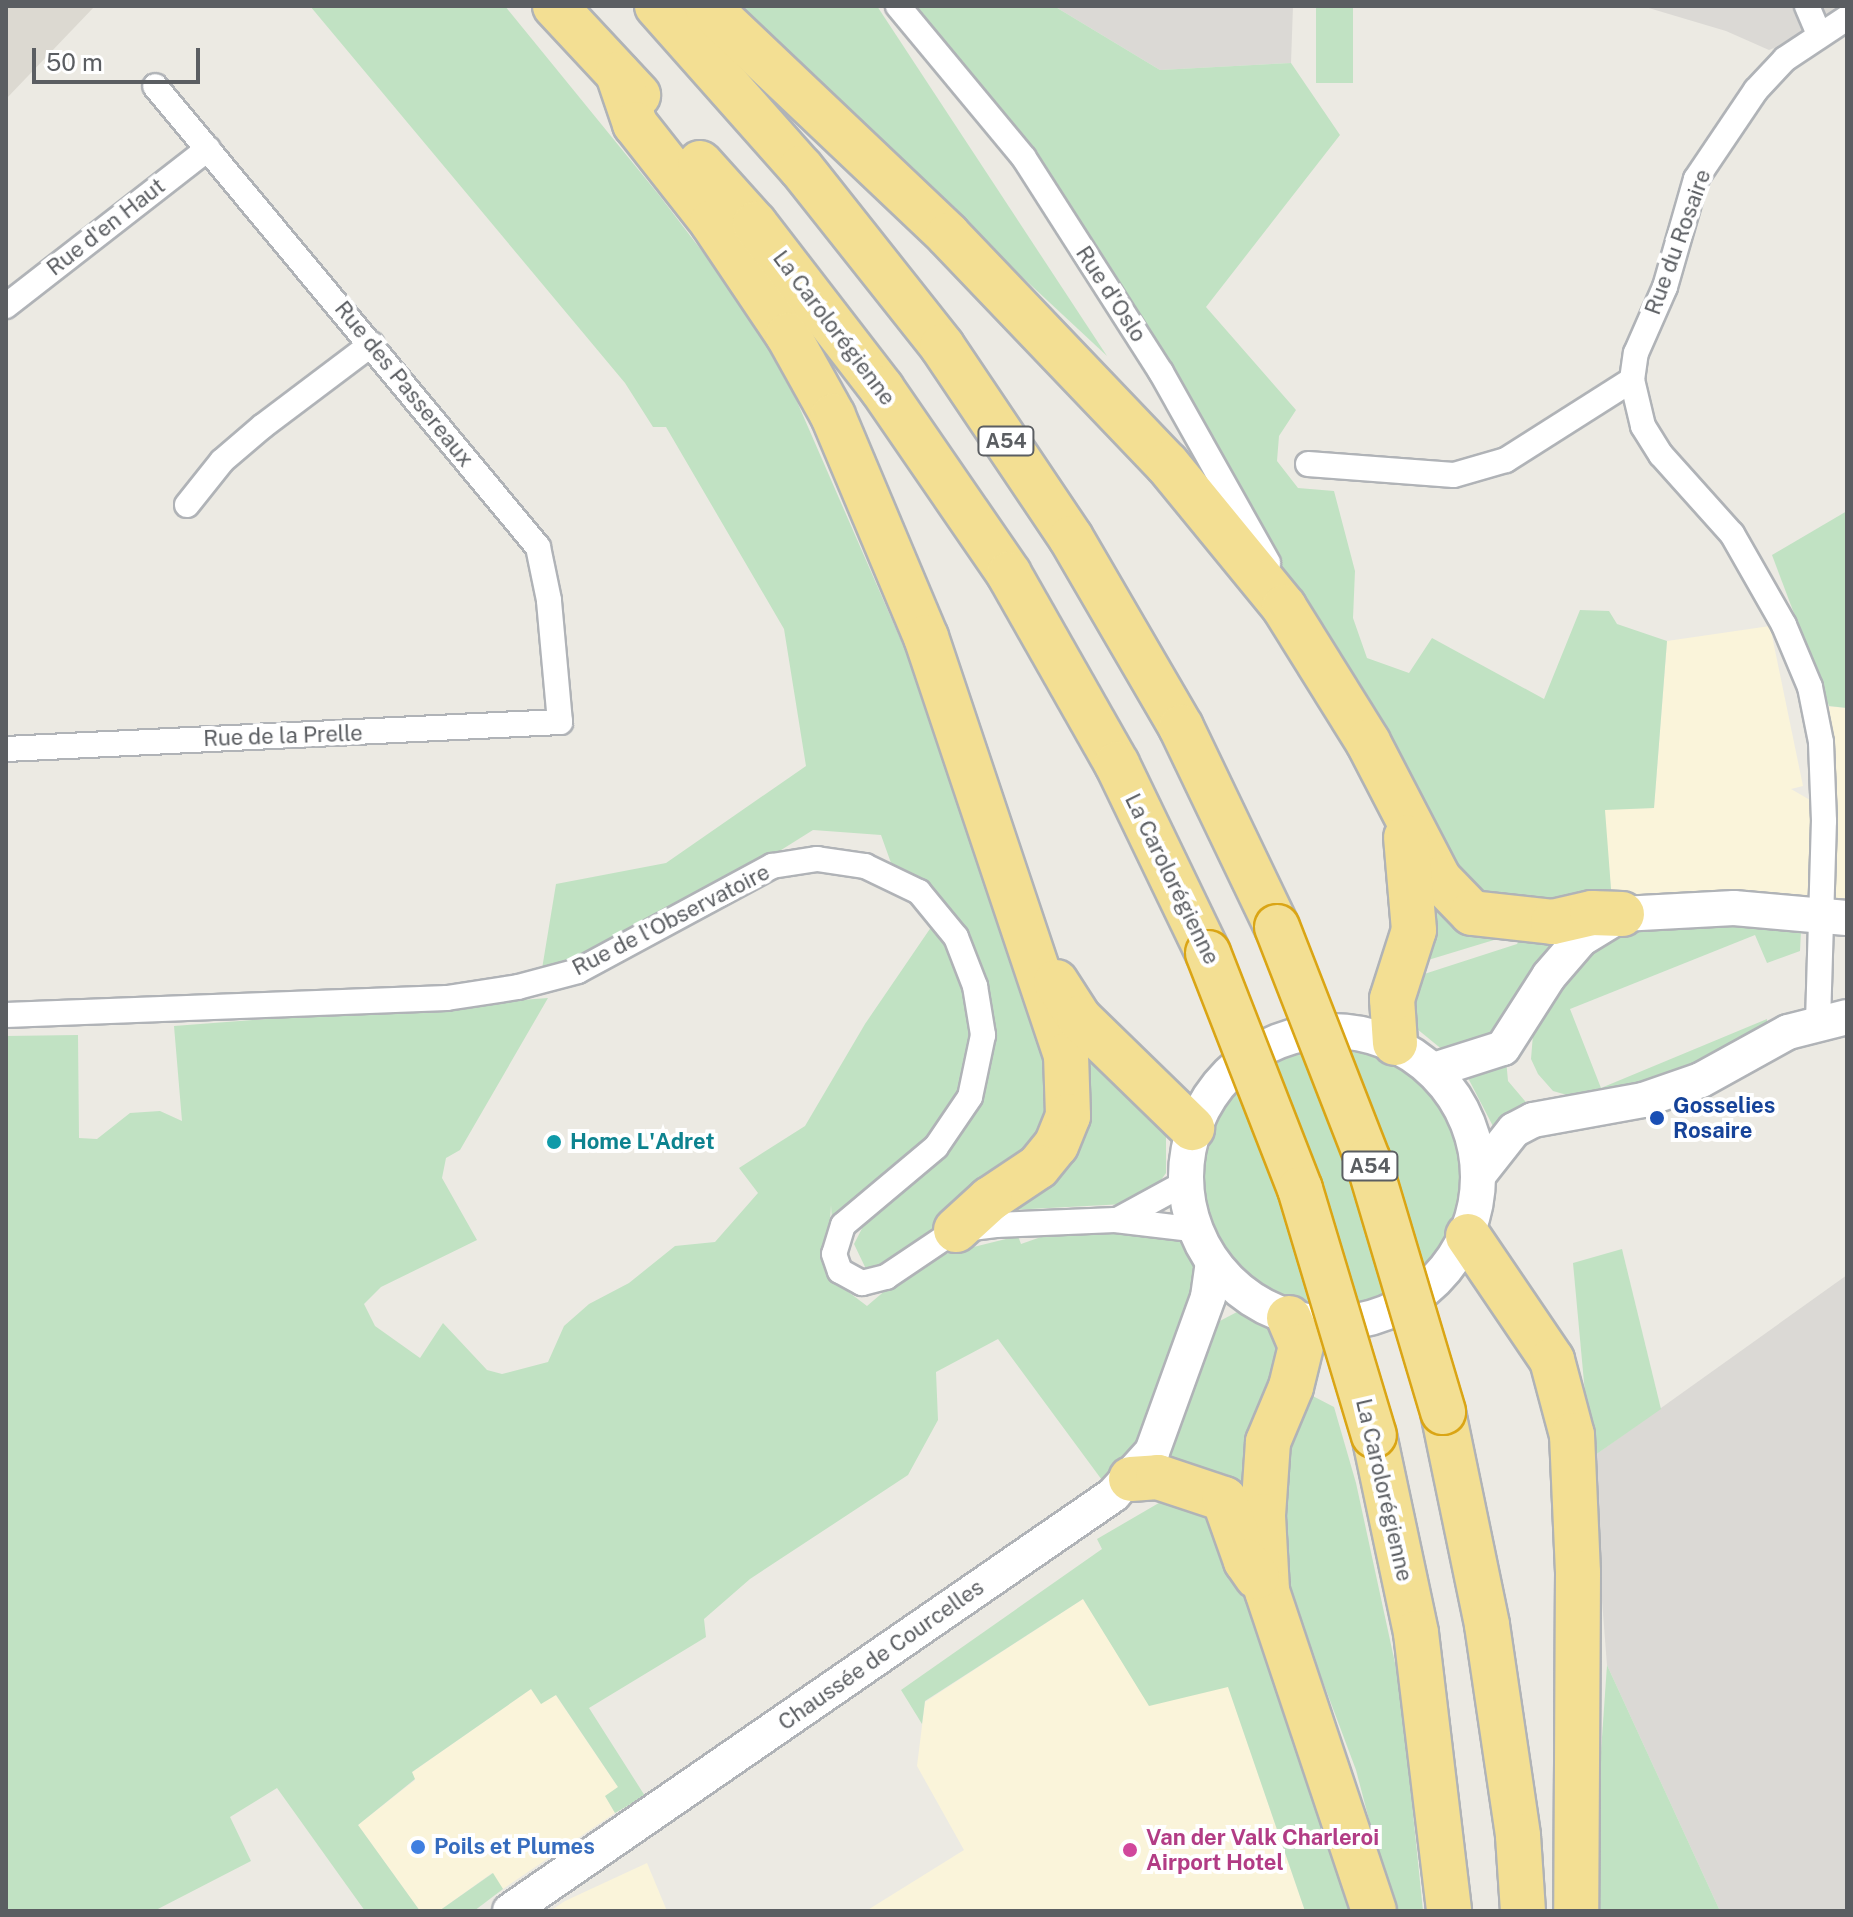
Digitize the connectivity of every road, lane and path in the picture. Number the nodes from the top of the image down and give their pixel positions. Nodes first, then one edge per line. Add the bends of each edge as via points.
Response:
1 (555, 6) edge
2 (657, 6) edge
3 (707, 6) edge
4 (898, 6) edge
5 (1807, 6) edge
6 (1847, 18) edge
7 (1819, 34) junction
8 (618, 74) junction
9 (155, 86) dead end
10 (208, 149) junction
11 (6, 306) edge
12 (372, 344) junction
13 (1632, 380) junction
14 (1308, 464) dead end
15 (187, 505) dead end
16 (1284, 607) junction
17 (560, 722) joint
18 (6, 749) edge
19 (1404, 820) junction
20 (1622, 914) junction
21 (1832, 916) edge
22 (1034, 946) junction
23 (6, 1015) edge
24 (1833, 1020) edge
25 (1395, 1043) junction
26 (1434, 1070) junction
27 (1192, 1128) junction
28 (1480, 1173) junction
29 (1183, 1184) junction
30 (1115, 1220) junction
31 (1191, 1229) junction
32 (956, 1230) junction
33 (1468, 1236) junction
34 (1212, 1267) junction
35 (1271, 1310) junction
36 (1190, 1348) junction
37 (1131, 1479) junction
38 (1267, 1591) junction
39 (510, 1911) edge
40 (1374, 1911) edge
41 (1449, 1911) edge
42 (1523, 1911) edge
43 (1576, 1911) edge

1 - 8 highway, La Carolorégienne
2 - 42 highway, A54, bridge via 820,192 942,346 1071,538 1181,727 1277,927 1368,1160 1443,1412 1487,1625 1518,1836
3 - 16 highway via 1073,361
4 - 16 street, Rue d'Oslo via 1024,158 1161,372 1266,556
5 - 7 street
6 - 7 street, Rue du Rosaire
7 - 13 street, Rue du Rosaire via 1756,90 1696,179 1665,287 1636,353
8 - 22 highway via 635,124 712,222 788,335 833,416 926,637
8 - 41 highway, La Carolorégienne, bridge via 755,224 882,389 1009,574 1117,764 1208,953 1300,1189 1374,1435 1416,1633
9 - 10 street, Rue des Passereaux
10 - 11 street, Rue d'en Haut
10 - 12 street, Rue des Passereaux
12 - 15 street via 222,461
12 - 17 street, Rue des Passereaux via 538,547 549,600
13 - 14 street via 1506,460 1454,475
13 - 21 street, Rue du Rosaire via 1643,426 1661,455 1732,534 1784,625 1810,687 1821,742
16 - 19 highway via 1368,742
17 - 18 street, Rue de la Prelle
19 - 20 highway via 1439,879 1472,913 1553,922 1592,913
19 - 25 highway via 1414,930 1392,999
20 - 21 main road via 1734,908
20 - 26 main road via 1581,939 1549,976 1503,1048
21 - 24 street, Rue du Rosaire
22 - 27 highway via 1079,1018
22 - 32 highway via 1066,1055 1071,1085 1068,1116 1056,1145 1038,1167
23 - 32 street, Rue de l'Observatoire via 447,998 518,987 578,971 772,866 817,859 865,866 919,892 956,937 975,986 983,1035 970,1097 936,1147 843,1225 834,1254 840,1271 862,1283 886,1277
24 - 28 main road via 1766,1042 1701,1080 1643,1100 1533,1120 1514,1130
25 - 26 main road
25 - 27 main road via 1343,1030 1275,1041 1238,1063
26 - 28 main road via 1457,1098 1473,1130
27 - 29 main road
28 - 33 main road
29 - 30 street
29 - 31 main road
30 - 31 street
30 - 32 street
31 - 34 main road
33 - 35 main road via 1445,1272 1411,1301 1345,1324
33 - 43 highway via 1552,1360 1572,1435 1578,1573
34 - 35 main road
34 - 36 main road, Chaussée de Courcelles via 1208,1297
35 - 36 main road, Chaussée de Courcelles via 1216,1323
35 - 38 highway via 1301,1346 1268,1442 1263,1516
36 - 37 main road, Chaussée de Courcelles via 1152,1452
37 - 38 highway via 1158,1477 1224,1499 1246,1561
37 - 39 main road, Chaussée de Courcelles
38 - 40 highway

